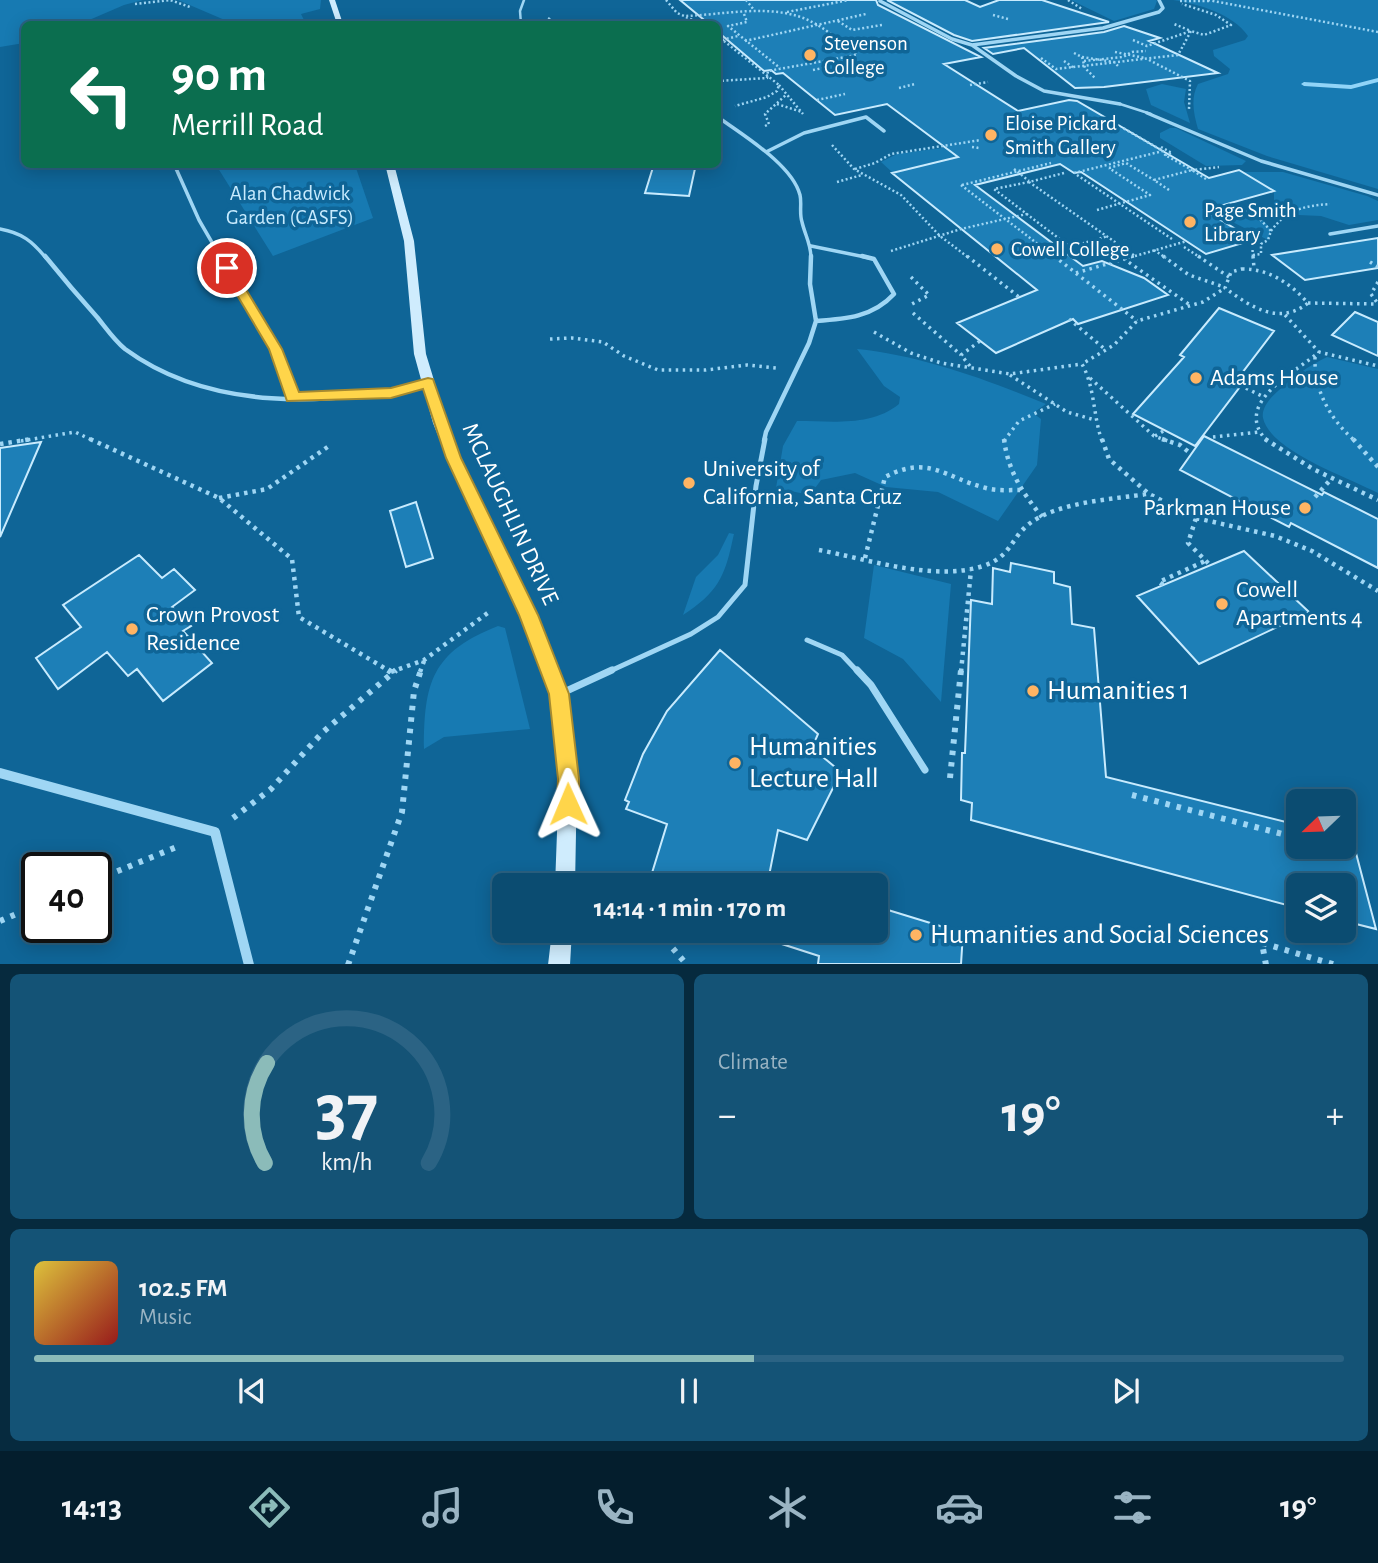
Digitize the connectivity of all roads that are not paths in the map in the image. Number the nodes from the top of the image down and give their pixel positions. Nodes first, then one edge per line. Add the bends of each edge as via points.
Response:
1 (332, 0) edge
2 (524, 0) edge
3 (880, 0) edge
4 (1159, 0) edge
5 (339, 21) edge
6 (521, 21) edge
7 (972, 45) junction
8 (1120, 104) joint
9 (721, 119) edge
10 (884, 131) dead end
11 (766, 152) junction
12 (176, 168) edge
13 (390, 168) edge
14 (1378, 195) edge
15 (1378, 226) edge
16 (0, 229) edge
17 (1330, 234) dead end
18 (811, 246) junction
19 (816, 321) junction
20 (428, 383) junction
21 (292, 398) junction
22 (807, 640) dead end
23 (559, 694) junction
24 (925, 770) dead end
25 (0, 773) edge
26 (565, 873) edge
27 (561, 943) edge
28 (249, 964) edge
29 (559, 964) edge

1 - 5 street
2 - 6 lane
3 - 7 street
4 - 7 street via 1163,8 1159,12 1113,26
7 - 8 street via 1044,91
8 - 14 lane via 1162,116 1276,165
9 - 11 lane
10 - 11 lane via 866,117 804,133
11 - 18 lane via 800,194
12 - 21 lane via 203,228 275,349
13 - 20 street, MCLAUGHLIN DRIVE via 409,241 420,354
15 - 17 lane
16 - 21 lane via 32,241 125,348 149,364 217,390
18 - 19 lane via 810,284
18 - 19 lane via 874,259 894,294 886,306 872,313
19 - 23 lane via 766,432 745,585 718,617 691,634
20 - 21 lane via 391,393
20 - 23 street, MCLAUGHLIN DRIVE via 454,458 528,615
22 - 24 lane via 842,655 870,685
23 - 26 street, MCLAUGHLIN DRIVE via 568,779
25 - 28 street via 215,832
27 - 29 street

